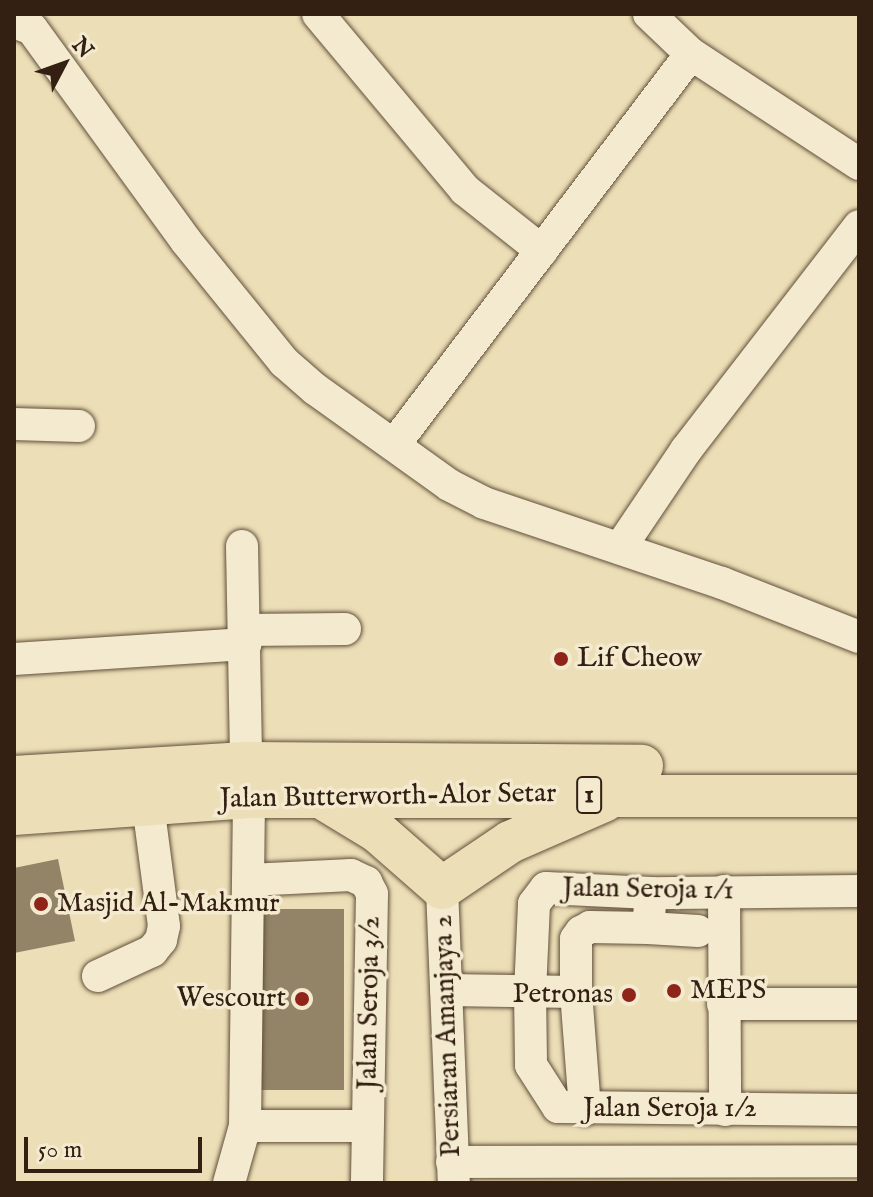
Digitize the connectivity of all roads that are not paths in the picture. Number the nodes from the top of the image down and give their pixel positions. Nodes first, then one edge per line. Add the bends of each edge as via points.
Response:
1 (318, 14) edge
2 (649, 14) edge
3 (29, 22) edge
4 (691, 54) junction
5 (859, 164) edge
6 (859, 226) edge
7 (542, 251) junction
8 (14, 424) edge
9 (79, 426) dead end
10 (394, 445) junction
11 (242, 546) dead end
12 (620, 548) junction
13 (855, 628) edge
14 (345, 629) dead end
15 (246, 637) junction
16 (14, 659) edge
17 (859, 768) edge
18 (14, 777) edge
19 (248, 780) junction
20 (619, 795) junction
21 (319, 796) junction
22 (859, 796) edge
23 (148, 804) junction
24 (14, 814) edge
25 (249, 880) junction
26 (442, 888) junction
27 (724, 891) junction
28 (859, 891) edge
29 (651, 893) junction
30 (648, 928) junction
31 (698, 931) dead end
32 (98, 976) dead end
33 (446, 990) junction
34 (530, 991) junction
35 (576, 992) junction
36 (723, 1004) junction
37 (859, 1004) edge
38 (585, 1110) junction
39 (725, 1110) junction
40 (859, 1110) edge
41 (245, 1126) junction
42 (367, 1126) junction
43 (859, 1161) edge
44 (453, 1173) edge
45 (229, 1183) edge
46 (367, 1183) edge

1 - 7 street via 465,190
2 - 4 street
3 - 10 street via 186,241 284,362
4 - 5 street
4 - 7 street
6 - 12 street via 686,450
7 - 10 street
8 - 9 street
10 - 12 street via 484,503
11 - 15 street
12 - 13 street
14 - 15 street
15 - 16 street
15 - 19 street
17 - 19 main road, Jalan Butterworth-Alor Setar / 1
18 - 19 main road, Jalan Butterworth-Alor Setar / 1
19 - 21 main road, Jalan Butterworth-Alor Setar / 1
19 - 23 main road, Jalan Butterworth-Alor Setar / 1
19 - 25 street
20 - 21 main road, Jalan Butterworth-Alor Setar / 1
20 - 22 main road, Jalan Butterworth-Alor Setar / 1
20 - 26 main road via 510,842
21 - 26 main road via 378,832
23 - 24 main road, Jalan Butterworth-Alor Setar / 1
23 - 32 street via 164,926 161,940 152,951
25 - 41 street
25 - 42 street, Jalan Seroja 3/2 via 351,875 366,882 372,894
26 - 33 street, Persiaran Amanjaya 2
27 - 28 street, Jalan Seroja 1/1
27 - 29 street, Jalan Seroja 1/1
27 - 36 street
29 - 30 street
29 - 34 street, Jalan Seroja 1/1 via 546,888 538,894
30 - 31 street
30 - 35 street via 590,927 581,932 576,939
33 - 34 street
33 - 44 street, Persiaran Amanjaya 2
34 - 35 street
34 - 38 street, Jalan Seroja 1/2 via 531,1065 539,1083 558,1107
35 - 38 street
36 - 37 street
36 - 39 street
38 - 39 street, Jalan Seroja 1/2
39 - 40 street, Jalan Seroja 1/2
41 - 42 street
41 - 45 street
42 - 46 street, Jalan Seroja 3/2
43 - 44 street

